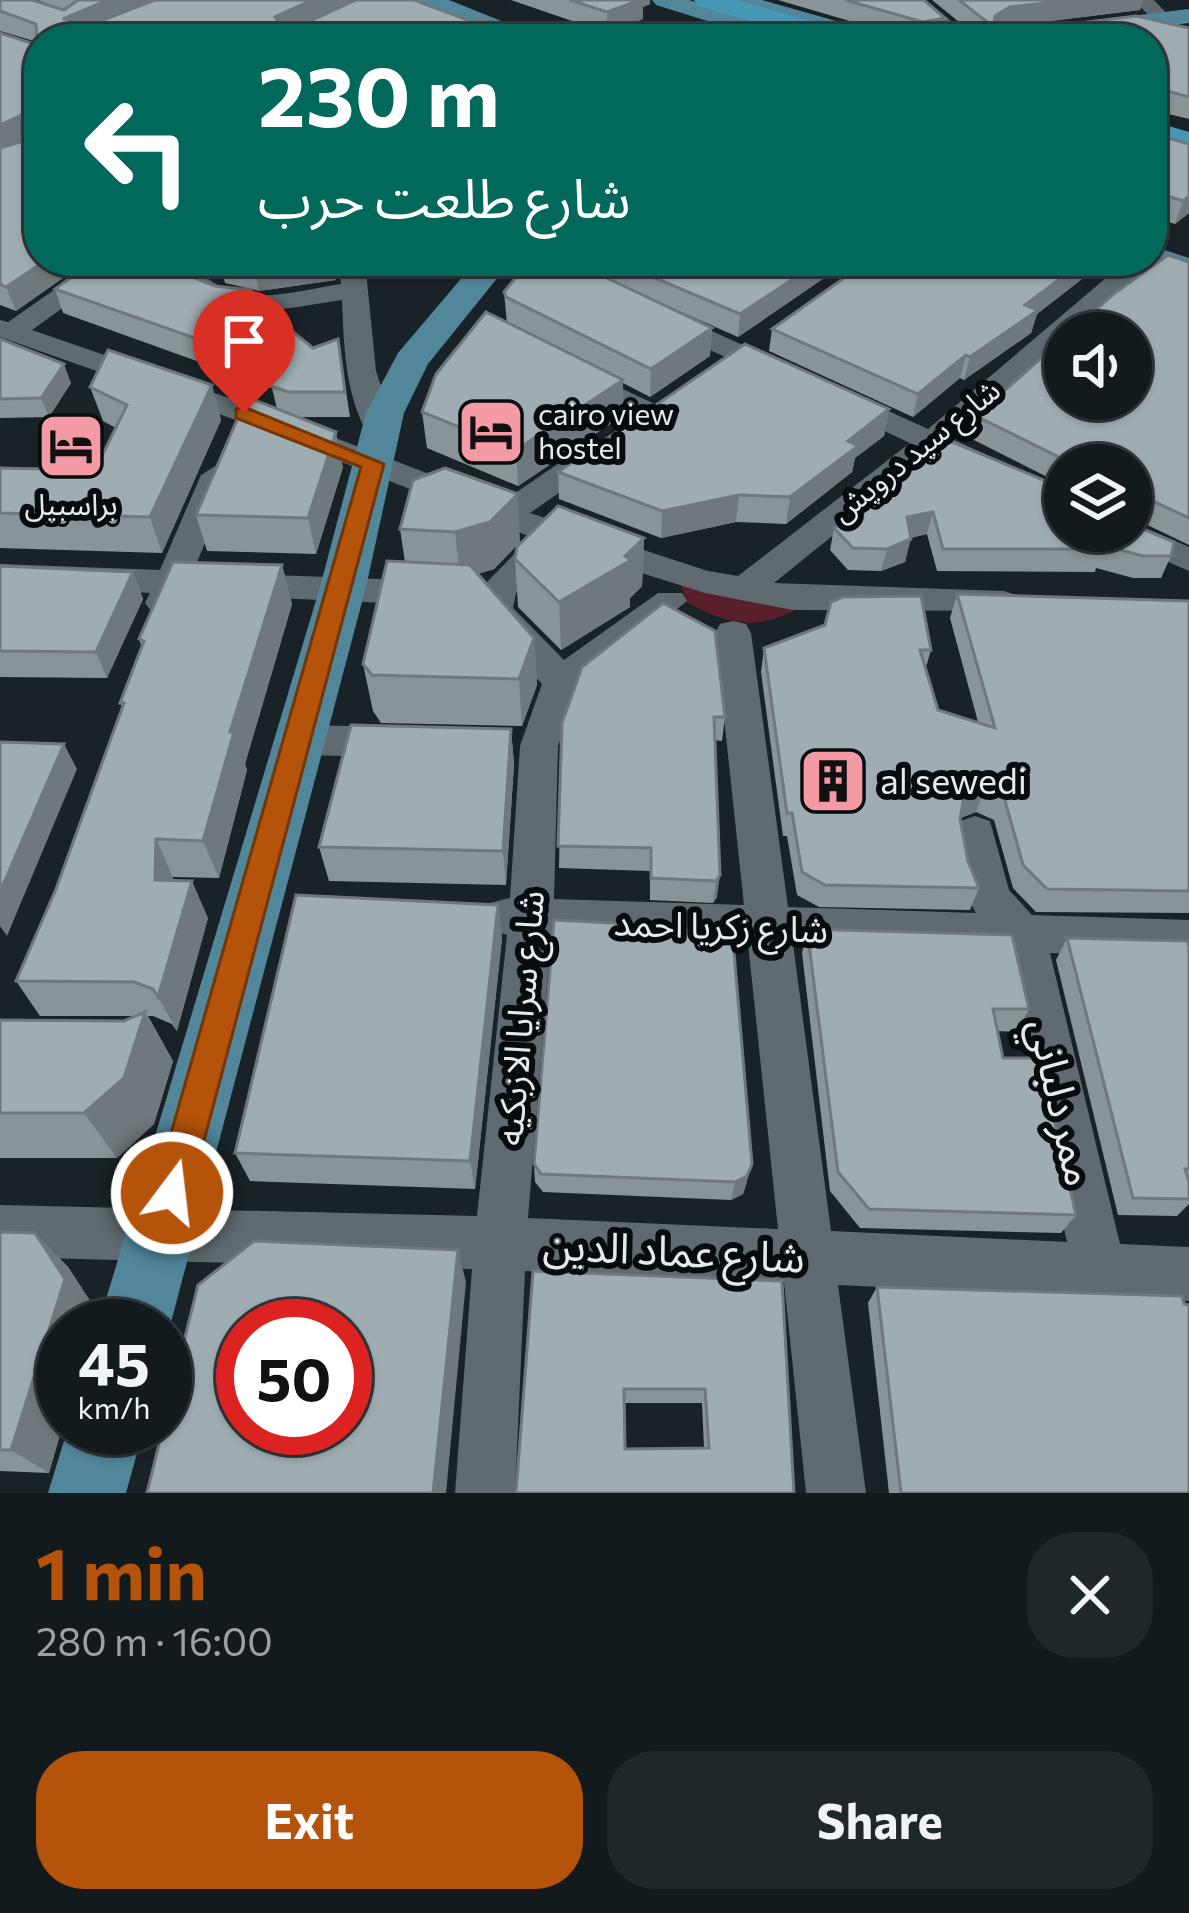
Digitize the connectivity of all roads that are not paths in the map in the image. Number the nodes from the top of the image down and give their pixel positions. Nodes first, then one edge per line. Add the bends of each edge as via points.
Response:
1 (427, 0) edge
2 (664, 0) edge
3 (683, 0) edge
4 (914, 0) edge
5 (765, 4) edge
6 (720, 5) edge
7 (1152, 9) edge
8 (1189, 16) edge
9 (492, 24) edge
10 (760, 24) edge
11 (762, 24) edge
12 (790, 24) edge
13 (811, 24) edge
14 (827, 24) edge
15 (944, 24) edge
16 (90, 276) edge
17 (188, 276) edge
18 (354, 276) edge
19 (485, 276) edge
20 (1124, 276) edge
21 (635, 304) edge
22 (6, 330) edge
23 (750, 347) junction
24 (552, 363) edge
25 (705, 378) edge
26 (235, 434) junction
27 (932, 441) junction
28 (377, 448) junction
29 (1044, 493) edge
30 (507, 514) junction
31 (554, 533) junction
32 (1152, 543) edge
33 (1189, 560) edge
34 (0, 575) edge
35 (172, 581) junction
36 (664, 584) junction
37 (343, 587) junction
38 (496, 598) junction
39 (1048, 604) edge
40 (738, 612) junction
41 (150, 635) edge
42 (562, 681) junction
43 (300, 740) junction
44 (443, 743) edge
45 (491, 745) edge
46 (538, 746) junction
47 (975, 833) dead end
48 (461, 914) edge
49 (531, 918) junction
50 (770, 929) junction
51 (1023, 935) junction
52 (1189, 939) edge
53 (0, 1232) edge
54 (159, 1238) junction
55 (500, 1243) junction
56 (805, 1256) junction
57 (1100, 1270) junction
58 (1189, 1274) edge
59 (142, 1299) edge
60 (99, 1455) edge
61 (88, 1493) edge
62 (485, 1493) edge
63 (836, 1493) edge

1 - 9 main road
2 - 6 main road
3 - 11 highway
4 - 15 street
5 - 6 main road
5 - 13 highway
5 - 14 main road
6 - 10 main road
6 - 12 highway
7 - 8 main road
16 - 22 street
17 - 18 street via 218,298 257,300
18 - 28 street
19 - 28 main road via 462,317 400,378
20 - 27 street, شارع سيد درويش
21 - 23 street
22 - 26 street
23 - 25 street
23 - 27 street
24 - 30 street via 660,408
26 - 28 street
26 - 35 street
27 - 29 street
27 - 40 street, شارع سيد درويش
28 - 30 street
28 - 37 main road
30 - 31 street
31 - 36 street
31 - 38 street
32 - 33 street
34 - 35 street
35 - 37 street
35 - 41 street
36 - 40 street
36 - 42 street
37 - 38 street
37 - 43 main road
38 - 42 street via 495,611
39 - 40 street via 816,599
40 - 50 street
42 - 46 street, شارع سرايا الازبكيه
43 - 44 street
43 - 54 main road via 277,904
45 - 46 street
46 - 49 street, شارع سرايا الازبكيه
47 - 51 street via 989,898
48 - 49 street, شارع زكريا احمد
49 - 50 street, شارع زكريا احمد
49 - 55 street, شارع سرايا الازبكيه
50 - 51 street, شارع زكريا احمد
50 - 56 street
51 - 52 street, شارع زكريا احمد
51 - 57 street, ممر دلباني
53 - 54 street, شارع عماد الدين
54 - 55 street, شارع عماد الدين
54 - 59 main road
55 - 56 street, شارع عماد الدين
55 - 62 street, شارع سرايا الازبكيه
56 - 57 street, شارع عماد الدين
56 - 63 street
57 - 58 street, شارع عماد الدين
60 - 61 main road

